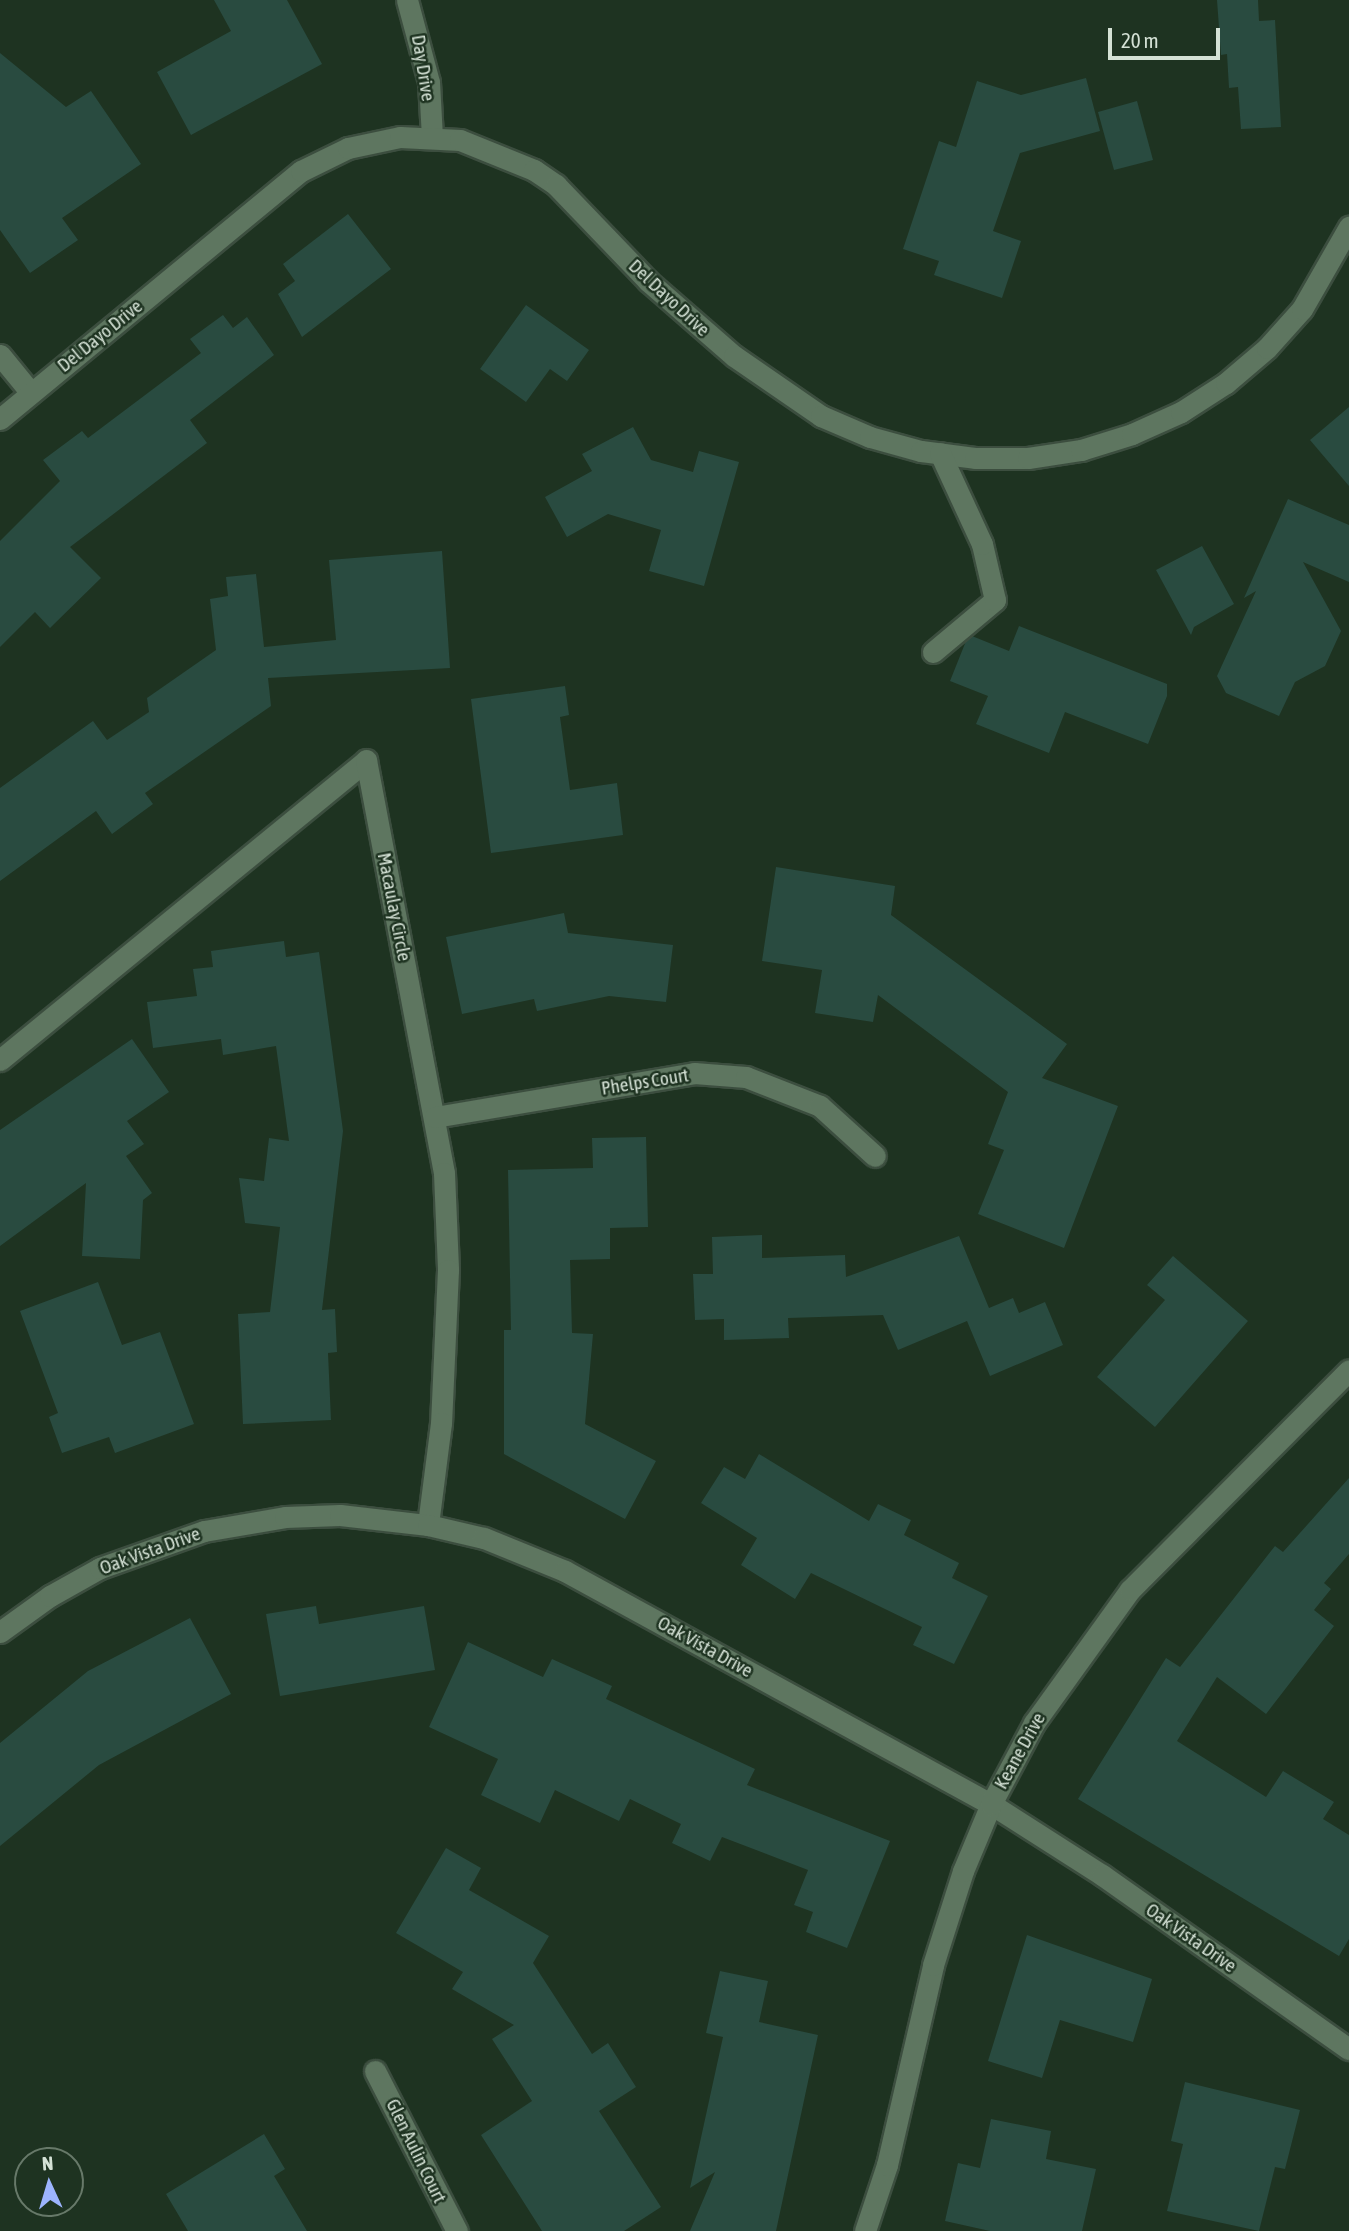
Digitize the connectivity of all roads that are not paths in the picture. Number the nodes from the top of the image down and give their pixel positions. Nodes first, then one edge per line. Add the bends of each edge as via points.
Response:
1 (407, 0) edge
2 (432, 137) junction
3 (1349, 227) edge
4 (0, 355) edge
5 (31, 393) junction
6 (0, 419) edge
7 (940, 453) junction
8 (933, 652) dead end
9 (0, 1060) edge
10 (435, 1117) junction
11 (875, 1156) dead end
12 (1349, 1370) edge
13 (428, 1525) junction
14 (0, 1632) edge
15 (991, 1804) junction
16 (1349, 2049) edge
17 (375, 2071) dead end
18 (457, 2231) edge
19 (864, 2231) edge

1 - 2 street, Day Drive via 429,82
2 - 5 street, Del Dayo Drive via 375,141 301,171
2 - 7 street, Del Dayo Drive via 511,157 556,185 648,281 734,356 798,402 870,437
3 - 7 street, Del Dayo Drive via 1302,309 1267,348 1226,383 1181,412 1081,450 1028,458
4 - 5 street
5 - 6 street, Del Dayo Drive
7 - 8 street via 982,544 995,600
9 - 10 street, Macaulay Circle via 366,760
10 - 11 street, Phelps Court via 694,1073 746,1077 820,1106
10 - 13 street, Macaulay Circle via 444,1173 448,1270 441,1423
12 - 15 street, Keane Drive via 1130,1590 1070,1667
13 - 14 street, Oak Vista Drive via 340,1515 285,1517 204,1531 100,1568
13 - 15 street, Oak Vista Drive via 484,1538 565,1571
15 - 16 street, Oak Vista Drive via 1102,1875
15 - 19 street, Keane Drive via 963,1871 933,1965 887,2165
17 - 18 street, Glen Aulin Court

